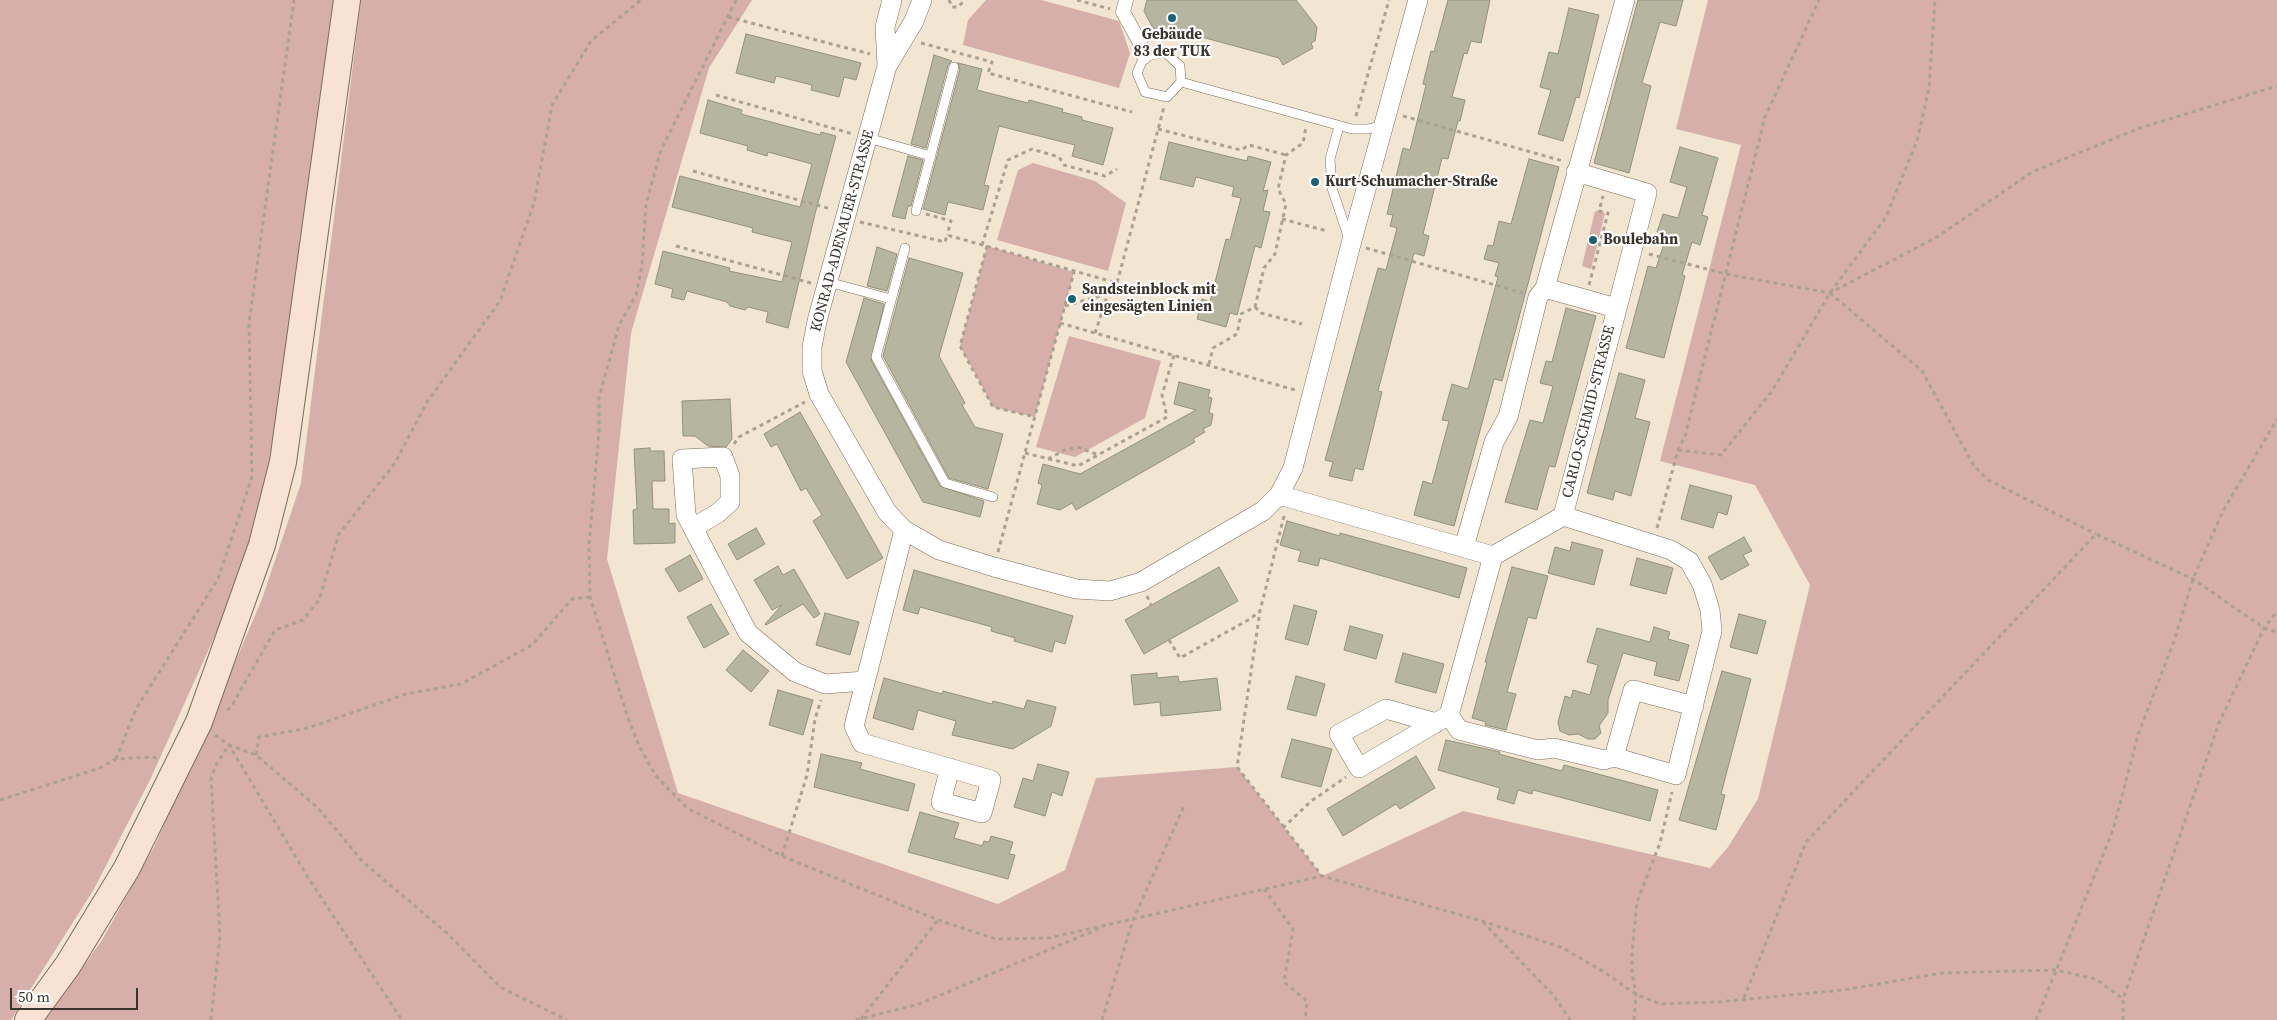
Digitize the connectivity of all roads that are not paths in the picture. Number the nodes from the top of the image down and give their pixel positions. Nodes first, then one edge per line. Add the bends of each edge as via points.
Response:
1 (347, 0) edge
2 (892, 0) edge
3 (922, 0) edge
4 (1418, 0) edge
5 (1625, 0) edge
6 (1125, 6) edge
7 (1144, 57) junction
8 (887, 66) junction
9 (954, 67) dead end
10 (1181, 82) junction
11 (1384, 125) junction
12 (1340, 126) junction
13 (868, 138) junction
14 (931, 156) junction
15 (1576, 172) junction
16 (916, 211) road end
17 (1351, 244) junction
18 (905, 248) dead end
19 (827, 284) junction
20 (1542, 292) junction
21 (891, 299) junction
22 (1616, 308) junction
23 (1279, 495) junction
24 (993, 497) dead end
25 (1563, 516) junction
26 (693, 528) junction
27 (904, 530) junction
28 (1464, 547) junction
29 (1493, 556) junction
30 (865, 681) junction
31 (1694, 706) junction
32 (1442, 719) junction
33 (1614, 757) junction
34 (950, 768) dead end
35 (28, 1020) edge

1 - 35 main road via 283,462 262,545 199,722 127,868 68,964
2 - 8 street, KONRAD-ADENAUER-STRASSE via 885,27
3 - 8 street, KONRAD-ADENAUER-STRASSE
4 - 11 street
5 - 15 street
6 - 7 street
7 - 10 lane via 1165,52 1180,66
7 - 10 lane via 1137,73 1145,92 1167,97
8 - 13 street, KONRAD-ADENAUER-STRASSE
9 - 14 lane
10 - 12 lane
11 - 12 lane via 1368,129
11 - 17 street
12 - 17 lane via 1330,159 1332,188
13 - 14 lane
13 - 19 street, KONRAD-ADENAUER-STRASSE
14 - 16 lane
15 - 20 street
15 - 22 street, CARLO-SCHMID-STRASSE via 1647,193
17 - 23 street via 1293,468
18 - 21 lane
19 - 21 lane
19 - 27 street, KONRAD-ADENAUER-STRASSE via 812,347 812,371 819,394 888,512
20 - 22 street, CARLO-SCHMID-STRASSE
20 - 28 street via 1508,417 1494,442
21 - 24 lane via 876,357 944,484
22 - 25 street, CARLO-SCHMID-STRASSE
23 - 27 street, KONRAD-ADENAUER-STRASSE via 1263,511 1141,582 1110,591 1076,589 994,567 939,550
23 - 28 street
25 - 29 street, CARLO-SCHMID-STRASSE
25 - 31 street, CARLO-SCHMID-STRASSE via 1653,543 1689,561 1702,584 1712,631
26 - 26 street via 718,514 730,502 730,476 723,457 682,459 686,515
26 - 30 street via 748,633 796,672 825,684
27 - 30 street
28 - 29 street
29 - 32 street
30 - 34 street via 854,726 862,743
31 - 33 street via 1633,690
31 - 33 street, CARLO-SCHMID-STRASSE via 1676,775
32 - 32 street via 1359,768 1339,734 1386,709
32 - 33 street via 1459,730 1538,750 1554,748 1604,760

